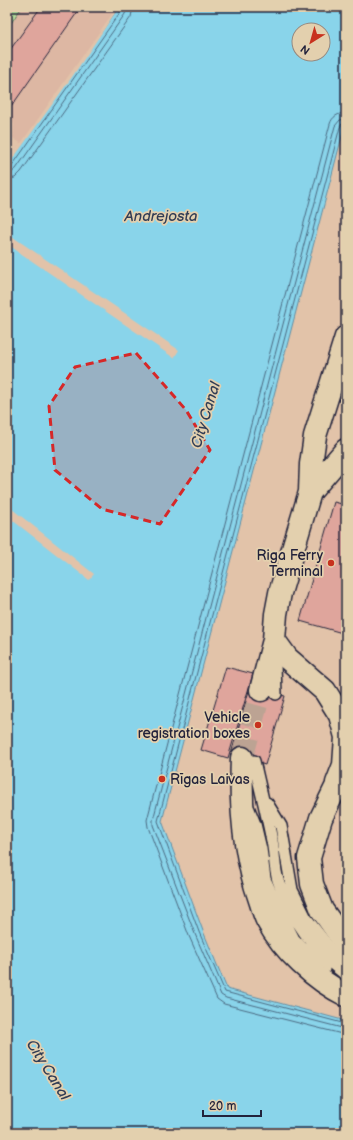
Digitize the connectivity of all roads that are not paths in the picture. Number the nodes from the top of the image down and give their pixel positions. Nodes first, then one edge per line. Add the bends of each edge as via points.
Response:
1 (346, 337) edge
2 (332, 448) edge
3 (310, 492) junction
4 (274, 640) junction
5 (268, 692) tunnel mouth
6 (248, 760) joint
7 (342, 777) edge
8 (241, 788) junction
9 (262, 794) junction
10 (346, 944) edge
11 (346, 965) edge
12 (346, 975) edge
13 (346, 984) edge
14 (346, 994) edge

1 - 2 street
2 - 3 street
2 - 3 street via 311,464
3 - 4 street via 280,593
4 - 5 street
4 - 7 street via 287,658 325,691 340,715 346,738
6 - 8 street
6 - 9 lane
7 - 10 street via 321,818 309,858 312,884 322,910
8 - 13 lane via 255,824 265,879 294,939 316,962
8 - 14 street via 242,816 253,881 267,920 288,949 311,972
9 - 11 lane via 281,826 292,890 306,918
9 - 12 lane via 278,879 292,913 308,938

